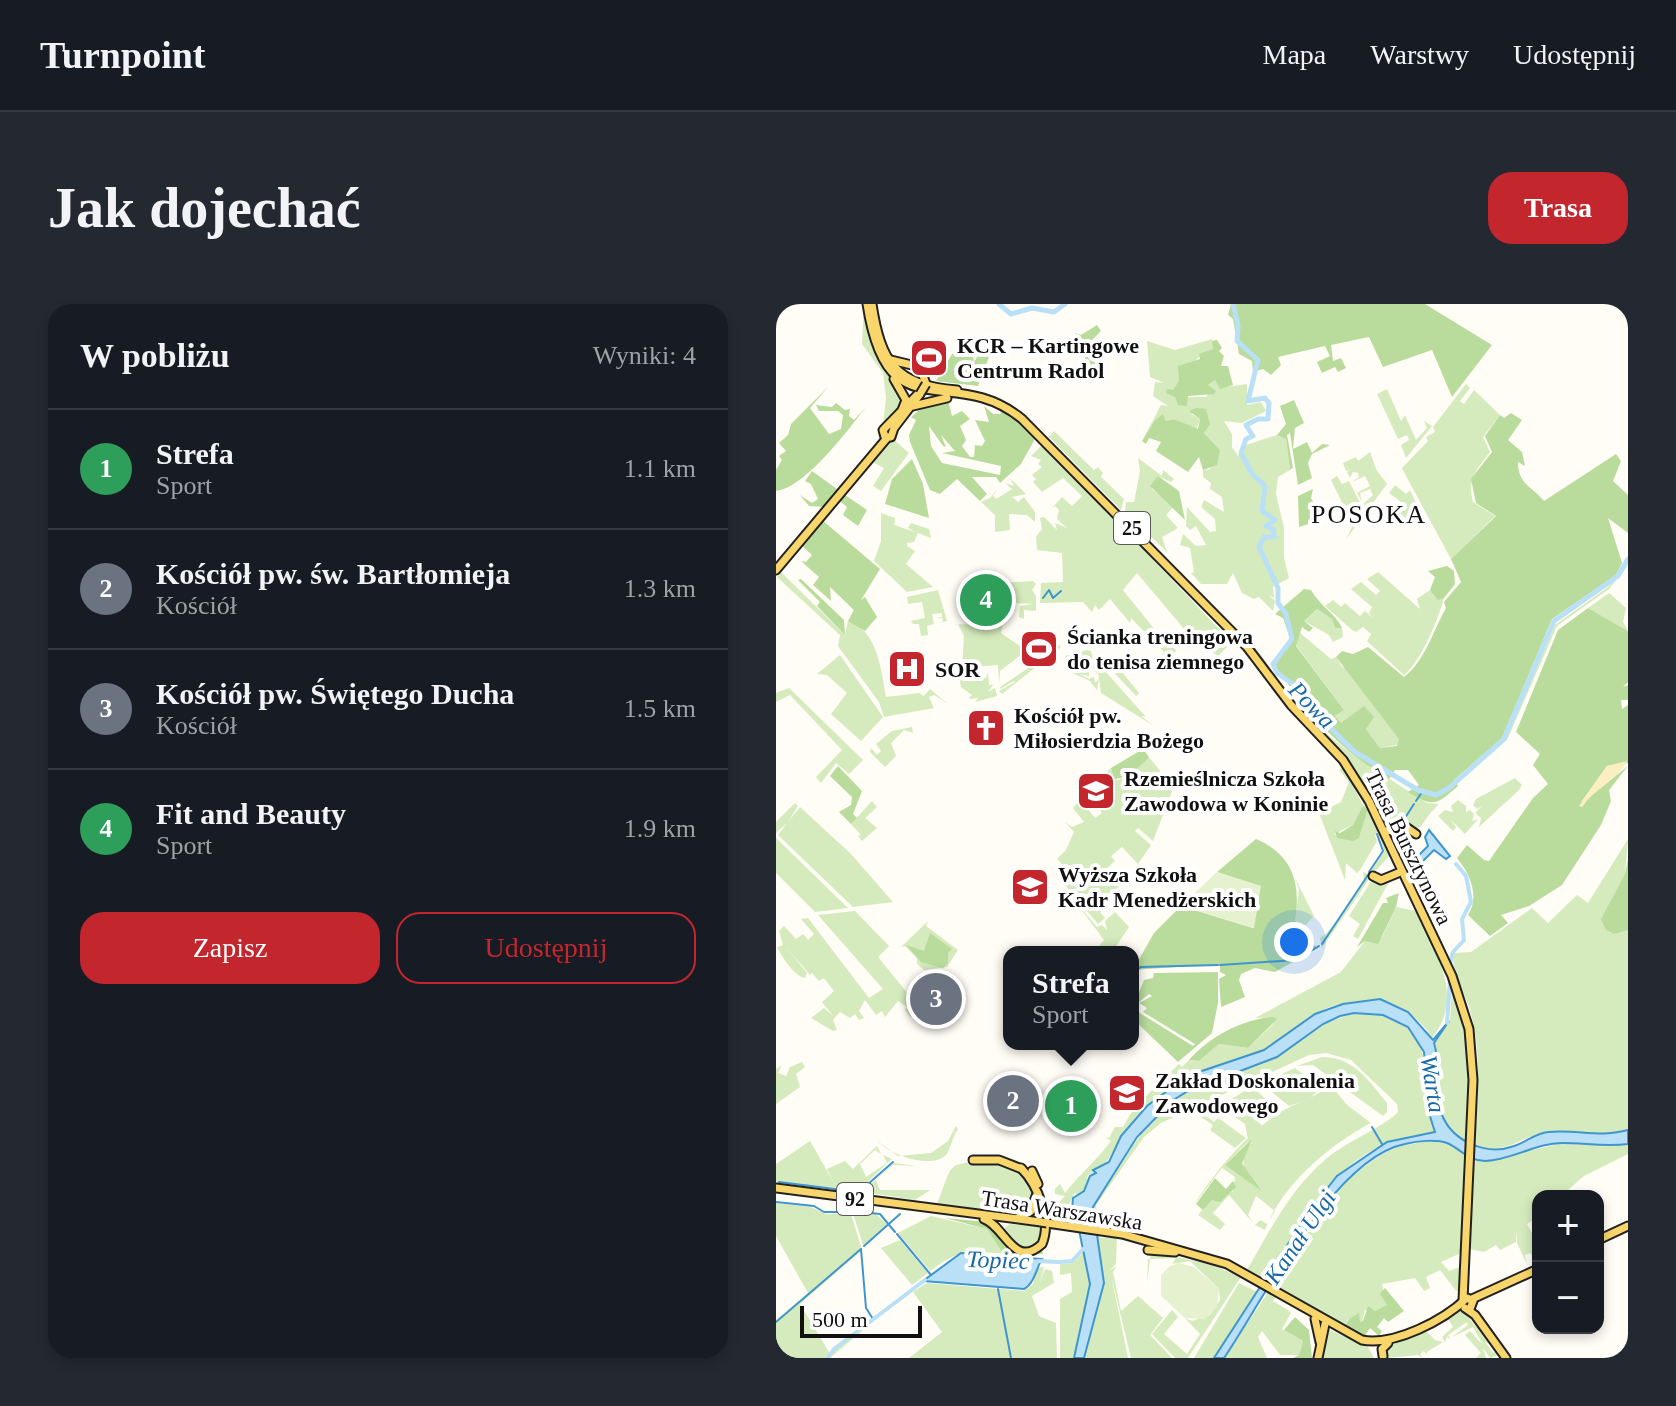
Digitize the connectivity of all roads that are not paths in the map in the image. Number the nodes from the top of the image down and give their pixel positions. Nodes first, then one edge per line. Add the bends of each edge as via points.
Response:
1 (869, 304) edge
2 (882, 349) junction
3 (892, 375) junction
4 (914, 381) junction
5 (925, 383) junction
6 (966, 392) junction
7 (954, 394) junction
8 (903, 414) junction
9 (776, 570) edge
10 (1390, 834) junction
11 (1416, 834) dead end
12 (1395, 852) junction
13 (1401, 872) junction
14 (1373, 876) dead end
15 (1412, 890) junction
16 (973, 1160) dead end
17 (1011, 1164) junction
18 (1021, 1168) junction
19 (1032, 1171) dead end
20 (776, 1190) edge
21 (1038, 1192) junction
22 (984, 1219) junction
23 (1012, 1220) junction
24 (1057, 1225) junction
25 (1628, 1226) edge
26 (1125, 1236) junction
27 (1604, 1237) edge
28 (1148, 1250) dead end
29 (1189, 1250) junction
30 (1175, 1252) junction
31 (1532, 1272) edge
32 (1282, 1297) junction
33 (1467, 1300) junction
34 (1325, 1328) junction
35 (1388, 1343) junction
36 (1383, 1356) edge
37 (1318, 1358) edge
38 (1508, 1358) edge

1 - 2 main road
1 - 3 main road via 873,345
1 - 7 main road, 25 via 878,344 893,369 920,387
2 - 4 main road via 893,366
2 - 5 main road via 894,362 920,367
3 - 7 main road via 918,392
3 - 8 main road via 906,400
4 - 5 main road via 906,373 910,367 920,370
4 - 6 main road
5 - 8 main road, bridge
6 - 7 main road, Trasa Bursztynowa / 25
6 - 10 main road, Trasa Bursztynowa / 25 via 1000,401 1025,417 1243,639 1349,763
7 - 8 main road via 921,402
7 - 12 main road, Trasa Bursztynowa / 25 via 991,400 1026,423 1251,652 1350,769
8 - 9 main road
10 - 11 main road via 1406,827
10 - 12 main road, Trasa Bursztynowa / 25
12 - 13 main road, Trasa Bursztynowa / 25
12 - 15 main road, Trasa Bursztynowa / 25
13 - 14 main road via 1381,880
13 - 15 main road, Trasa Bursztynowa / 25
15 - 33 main road, Trasa Bursztynowa / 25 via 1458,985 1474,1045
16 - 17 main road
17 - 18 main road
17 - 21 main road
18 - 21 main road
18 - 22 main road via 1038,1195 1044,1219 1042,1244 1029,1251 1015,1249 995,1224
19 - 21 main road
20 - 22 main road, Trasa Warszawska / 92
20 - 23 main road, Trasa Warszawska / 92
21 - 23 main road via 1030,1213
21 - 23 main road via 1040,1244 1024,1249 1009,1242 1003,1228
21 - 24 main road
22 - 23 main road, Trasa Warszawska / 92
23 - 24 main road, Trasa Warszawska / 92
24 - 26 main road, Trasa Warszawska / 92
25 - 27 main road
26 - 29 main road, Trasa Warszawska / 92
26 - 30 main road, Trasa Warszawska / 92
28 - 30 main road
29 - 30 main road, Trasa Warszawska / 92
29 - 32 main road, Trasa Warszawska / 92
31 - 33 main road
32 - 34 main road, Trasa Warszawska / 92
32 - 34 main road, Trasa Warszawska / 92
33 - 34 main road via 1384,1341
33 - 35 main road
33 - 38 main road
34 - 35 main road via 1359,1343
34 - 37 main road
35 - 36 main road

